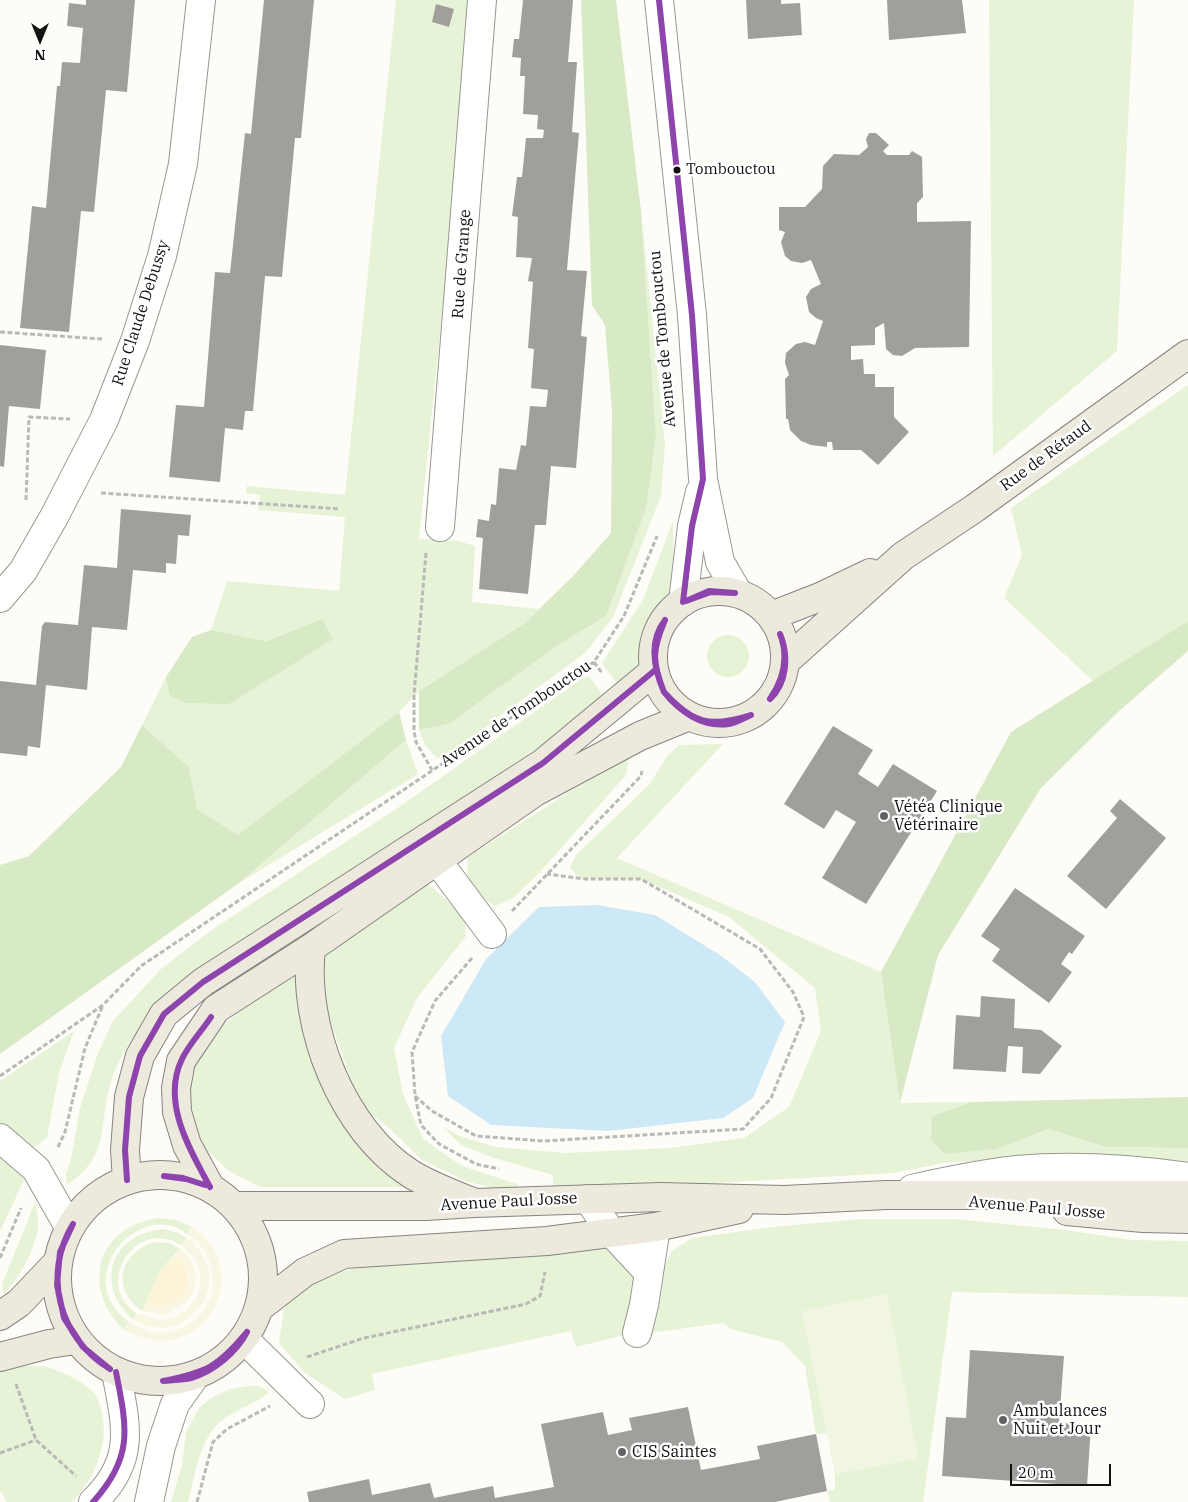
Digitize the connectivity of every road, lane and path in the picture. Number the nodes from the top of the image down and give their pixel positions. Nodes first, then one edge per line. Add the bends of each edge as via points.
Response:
1 (200, 0) edge
2 (482, 0) edge
3 (659, 0) edge
4 (0, 332) edge
5 (135, 341) junction
6 (1188, 354) edge
7 (104, 420) junction
8 (704, 478) junction
9 (67, 490) junction
10 (26, 504) dead end
11 (340, 509) dead end
12 (440, 527) joint
13 (658, 534) dead end
14 (903, 556) junction
15 (738, 593) junction
16 (0, 598) edge
17 (683, 602) junction
18 (771, 616) junction
19 (787, 660) junction
20 (594, 662) junction
21 (654, 671) junction
22 (622, 699) junction
23 (689, 716) junction
24 (640, 736) junction
25 (432, 770) junction
26 (436, 859) junction
27 (546, 874) junction
28 (492, 934) junction
29 (311, 948) junction
30 (103, 1005) junction
31 (0, 1076) edge
32 (415, 1095) junction
33 (0, 1138) edge
34 (36, 1169) junction
35 (504, 1170) dead end
36 (1188, 1177) edge
37 (127, 1180) junction
38 (210, 1187) junction
39 (887, 1195) junction
40 (1188, 1195) edge
41 (588, 1199) junction
42 (784, 1200) junction
43 (474, 1202) junction
44 (234, 1206) junction
45 (1188, 1218) edge
46 (69, 1227) junction
47 (656, 1227) junction
48 (611, 1232) junction
49 (547, 1241) junction
50 (0, 1258) edge
51 (57, 1262) junction
52 (649, 1273) junction
53 (260, 1307) junction
54 (0, 1316) edge
55 (637, 1333) dead end
56 (244, 1339) junction
57 (76, 1340) junction
58 (4, 1356) edge
59 (116, 1372) junction
60 (195, 1376) junction
61 (285, 1378) junction
62 (310, 1404) dead end
63 (36, 1440) junction
64 (0, 1453) edge
65 (96, 1499) edge
66 (149, 1502) edge
67 (197, 1502) edge

1 - 5 street, Rue Claude Debussy via 183,164 162,256
2 - 12 street, Rue de Grange
3 - 8 street, Avenue de Tombouctou via 692,316
4 - 5 path
5 - 7 street, Rue Claude Debussy
6 - 14 main road, Rue de Rétaud
7 - 9 street, Rue Claude Debussy
7 - 10 path via 29,418
8 - 15 street, Avenue de Tombouctou via 720,562
8 - 17 street, Avenue de Tombouctou via 692,526
9 - 11 path
9 - 16 street, Rue Claude Debussy via 24,571
12 - 25 path via 427,541 414,695 416,742
13 - 20 path, Avenue de Tombouctou via 624,616
14 - 18 main road, Rue de Rétaud via 820,597
14 - 19 main road, Rue de Rétaud
15 - 17 main road via 716,591
15 - 18 main road
17 - 21 main road via 674,608 661,626 654,647
18 - 19 main road via 784,638
19 - 23 main road via 782,680 771,699 755,713 735,722 714,724
20 - 22 path
20 - 25 path, Avenue de Tombouctou
21 - 22 main road
21 - 23 main road via 661,689 674,706
22 - 37 main road via 543,763 203,982 164,1014 140,1056 129,1097 125,1150
23 - 24 main road
24 - 26 main road via 535,792
24 - 27 path via 647,755 641,776
25 - 30 path, Avenue de Tombouctou via 141,966
26 - 28 street
26 - 29 main road
27 - 28 path
27 - 32 path via 585,879 641,879 760,949 792,992 804,1017 771,1098 743,1129 543,1141 476,1136 432,1111
28 - 32 path via 435,1001 412,1052
29 - 38 main road via 216,1009 181,1061 176,1088 177,1112 188,1145
29 - 43 main road via 312,1015 324,1055 346,1106 377,1144 410,1173
30 - 31 path
30 - 34 path via 85,1048 66,1132 56,1153
32 - 35 path via 421,1125 439,1144 476,1164
33 - 34 street
34 - 46 street
34 - 50 path
36 - 39 street via 1071,1168 1018,1170 967,1177
37 - 38 main road via 151,1175 177,1176
37 - 46 main road via 98,1195
38 - 44 main road
39 - 40 main road, Avenue Paul Josse
39 - 42 main road, Avenue Paul Josse
39 - 45 main road, Avenue Paul Josse via 1143,1218
41 - 42 main road, Avenue Paul Josse
41 - 43 main road, Avenue Paul Josse
41 - 48 street
42 - 47 main road, Avenue Paul Josse
43 - 44 main road, Avenue Paul Josse via 426,1206
44 - 53 main road via 251,1228 262,1262
46 - 51 main road
47 - 48 main road, Avenue Paul Josse
47 - 52 street
48 - 49 main road, Avenue Paul Josse
48 - 52 street
49 - 53 main road, Avenue Paul Josse via 344,1254 305,1272
49 - 61 path via 546,1270 540,1296 526,1304 364,1338 302,1358
51 - 54 main road via 19,1303
51 - 57 main road via 56,1289 61,1312
52 - 55 street
53 - 56 main road
56 - 60 main road via 225,1359
56 - 61 street
57 - 58 main road
57 - 59 main road via 96,1361
58 - 63 path
59 - 60 main road via 137,1380 155,1382
59 - 65 street via 126,1441 111,1481
60 - 66 street via 174,1404
61 - 62 street
61 - 67 path via 269,1407 227,1429 213,1442
63 - 64 path
63 - 65 path

